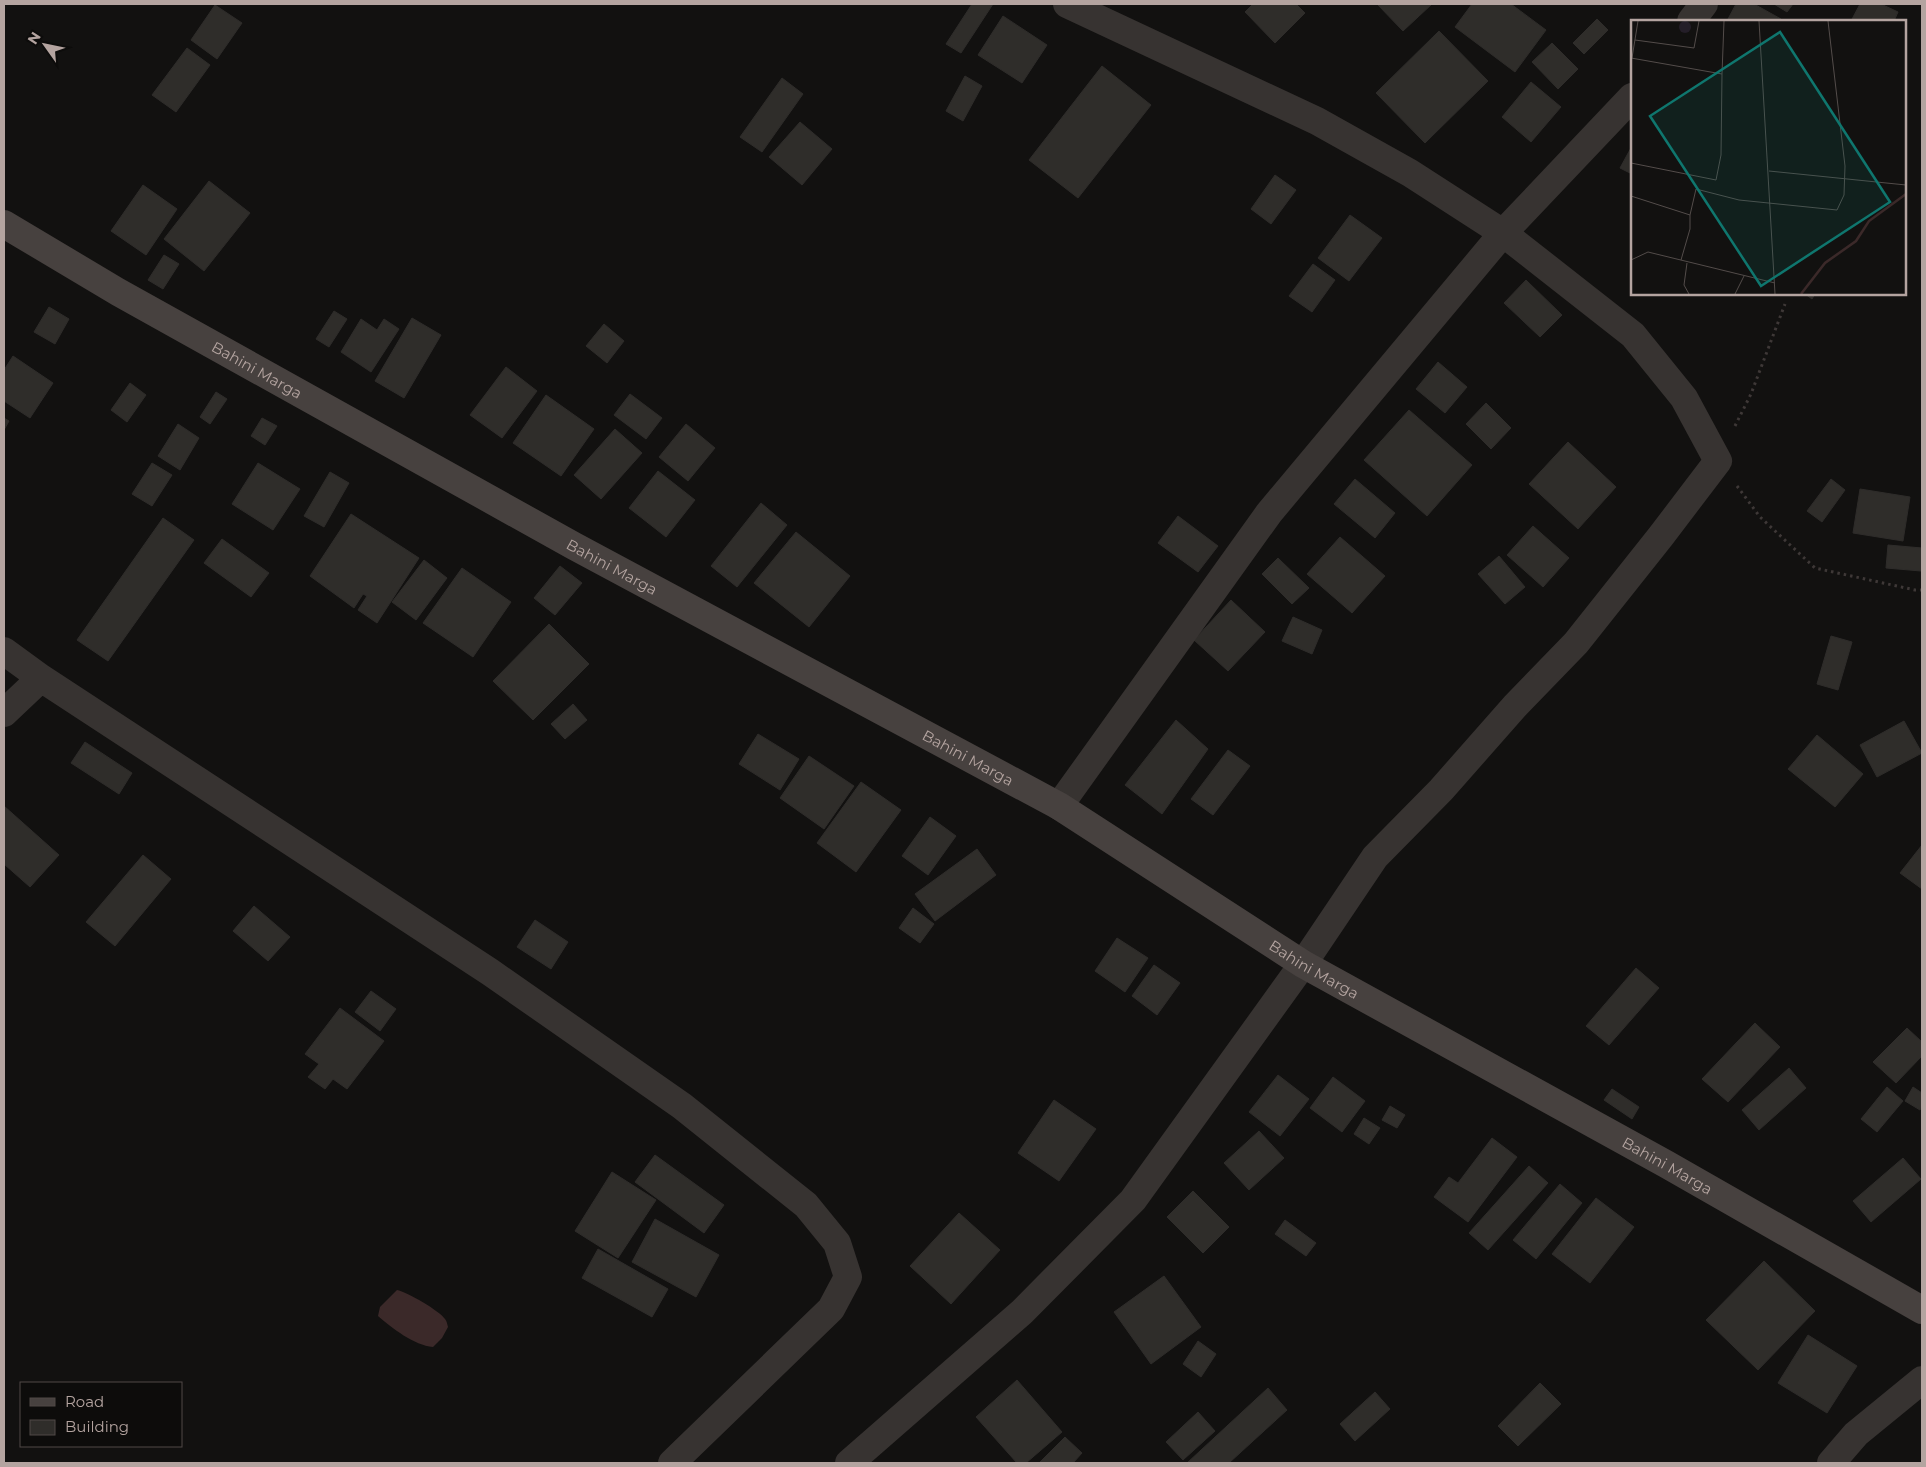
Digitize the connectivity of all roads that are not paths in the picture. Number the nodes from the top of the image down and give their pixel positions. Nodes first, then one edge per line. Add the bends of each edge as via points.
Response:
1 (1067, 4) edge
2 (1704, 4) edge
3 (1692, 20) edge
4 (1631, 98) edge
5 (4, 224) edge
6 (1503, 233) junction
7 (4, 651) edge
8 (41, 678) junction
9 (4, 713) edge
10 (1059, 806) junction
11 (1303, 964) junction
12 (1922, 1310) edge
13 (1922, 1380) edge
14 (672, 1463) edge
15 (849, 1463) edge
16 (1831, 1463) edge

1 - 6 street via 1317,122 1410,173
2 - 3 street
4 - 6 street
5 - 10 street, Bahini Marga via 118,292 566,541
6 - 10 street via 1269,513
6 - 11 street via 1633,335 1684,398 1718,461 1576,642 1375,857
7 - 8 street
8 - 9 street
8 - 14 street via 474,962 626,1067 698,1119 806,1205 837,1243 848,1277 831,1309
10 - 11 street, Bahini Marga
11 - 12 street, Bahini Marga via 1666,1164
11 - 15 street via 1133,1200 1022,1312
13 - 16 street via 1856,1434

